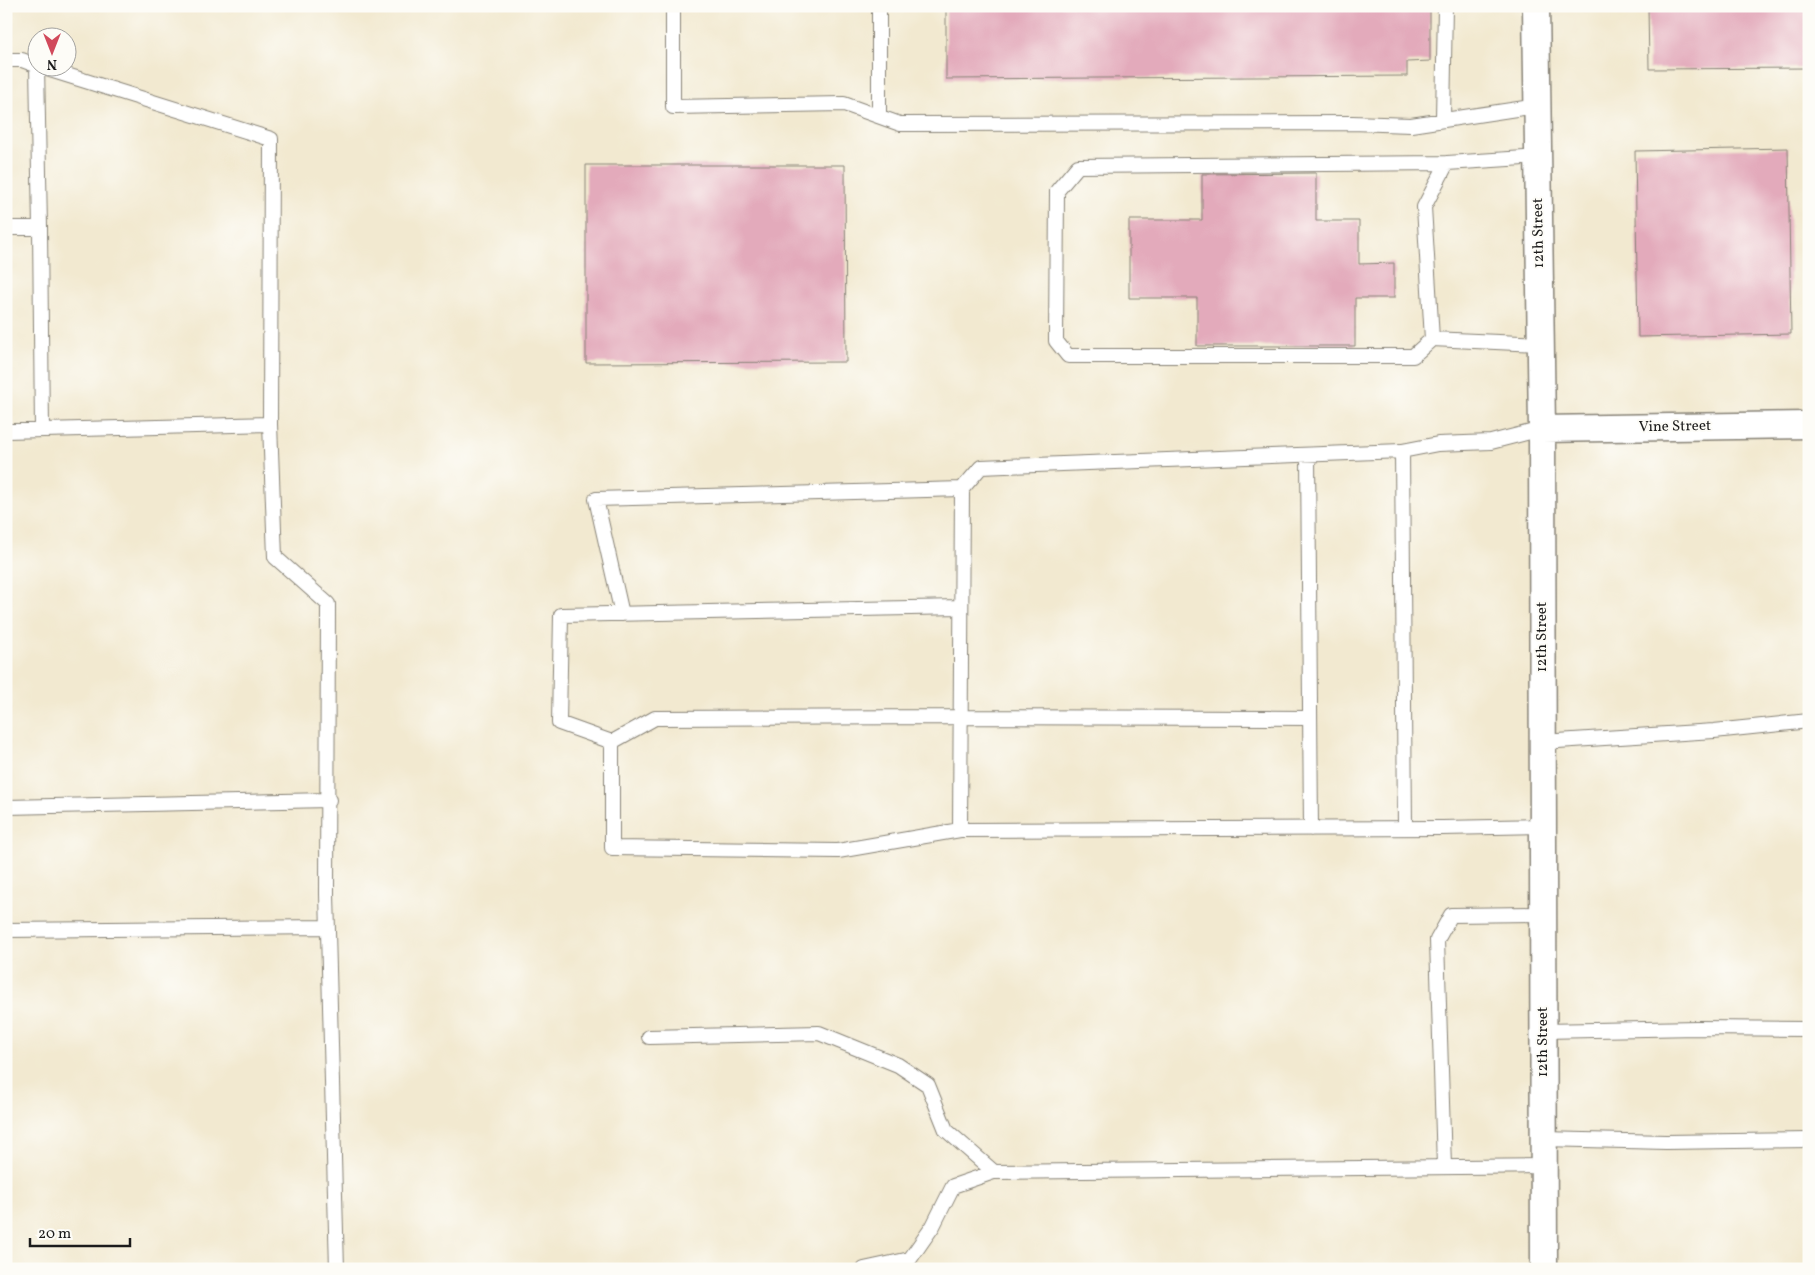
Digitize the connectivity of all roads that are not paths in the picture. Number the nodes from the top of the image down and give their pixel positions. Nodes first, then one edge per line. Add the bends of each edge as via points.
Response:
1 (673, 6) edge
2 (879, 6) edge
3 (1445, 6) edge
4 (1536, 6) edge
5 (6, 60) edge
6 (28, 62) edge
7 (37, 78) edge
8 (76, 78) edge
9 (1537, 106) junction
10 (879, 116) junction
11 (1443, 119) junction
12 (1538, 157) junction
13 (1447, 163) junction
14 (6, 228) edge
15 (40, 228) junction
16 (1432, 339) junction
17 (1540, 344) junction
18 (270, 424) junction
19 (1809, 425) edge
20 (1542, 429) junction
21 (42, 430) junction
22 (6, 431) edge
23 (1402, 451) junction
24 (1308, 455) junction
25 (962, 489) junction
26 (962, 608) junction
27 (622, 614) junction
28 (961, 716) junction
29 (1310, 718) junction
30 (1809, 721) edge
31 (612, 742) junction
32 (1542, 742) junction
33 (329, 800) junction
34 (6, 807) edge
35 (1542, 826) junction
36 (1405, 828) junction
37 (1310, 829) junction
38 (960, 830) junction
39 (1543, 914) junction
40 (328, 928) junction
41 (6, 930) edge
42 (1809, 1029) edge
43 (1543, 1031) junction
44 (649, 1037) dead end
45 (1543, 1139) junction
46 (1809, 1140) edge
47 (1544, 1166) junction
48 (1444, 1167) junction
49 (994, 1172) junction
50 (336, 1269) edge
51 (864, 1269) edge
52 (1544, 1269) edge

1 - 10 lane via 673,108 844,104
2 - 10 lane
3 - 11 lane
4 - 9 street, 12th Street
5 - 6 lane
7 - 15 lane
8 - 18 lane via 271,139
9 - 11 lane
9 - 12 street, 12th Street
10 - 11 lane via 900,124 1411,125
12 - 13 lane
12 - 17 street, 12th Street
13 - 16 lane via 1424,207
13 - 16 lane via 1078,166 1057,190 1056,341 1068,356 1413,356
14 - 15 lane
15 - 21 lane
16 - 17 lane
17 - 20 street, 12th Street
18 - 21 lane
18 - 33 lane via 275,557 328,604
19 - 20 street, Vine Street
20 - 23 lane via 1491,442 1438,444
20 - 32 street, 12th Street
21 - 22 lane
23 - 24 lane
23 - 36 lane
24 - 25 lane via 981,467
24 - 29 lane
25 - 26 lane
25 - 27 lane via 596,500
26 - 27 lane
26 - 28 lane
27 - 31 lane via 561,615 559,723
28 - 29 lane
28 - 31 lane via 655,718
28 - 38 lane
29 - 37 lane
30 - 32 lane via 1714,732
31 - 38 lane via 612,848 838,851
32 - 35 street, 12th Street
33 - 34 lane
33 - 40 lane
35 - 36 lane
35 - 39 street, 12th Street
36 - 37 lane
37 - 38 lane
39 - 43 street, 12th Street
39 - 48 lane via 1451,915 1437,940
40 - 41 lane
40 - 50 lane
42 - 43 lane
43 - 45 street, 12th Street
44 - 49 lane via 820,1033 898,1065 928,1085 946,1130
45 - 46 lane via 1666,1142
45 - 47 street, 12th Street
47 - 48 lane
47 - 52 street, 12th Street
48 - 49 lane
49 - 51 lane via 953,1186 933,1226 910,1259

